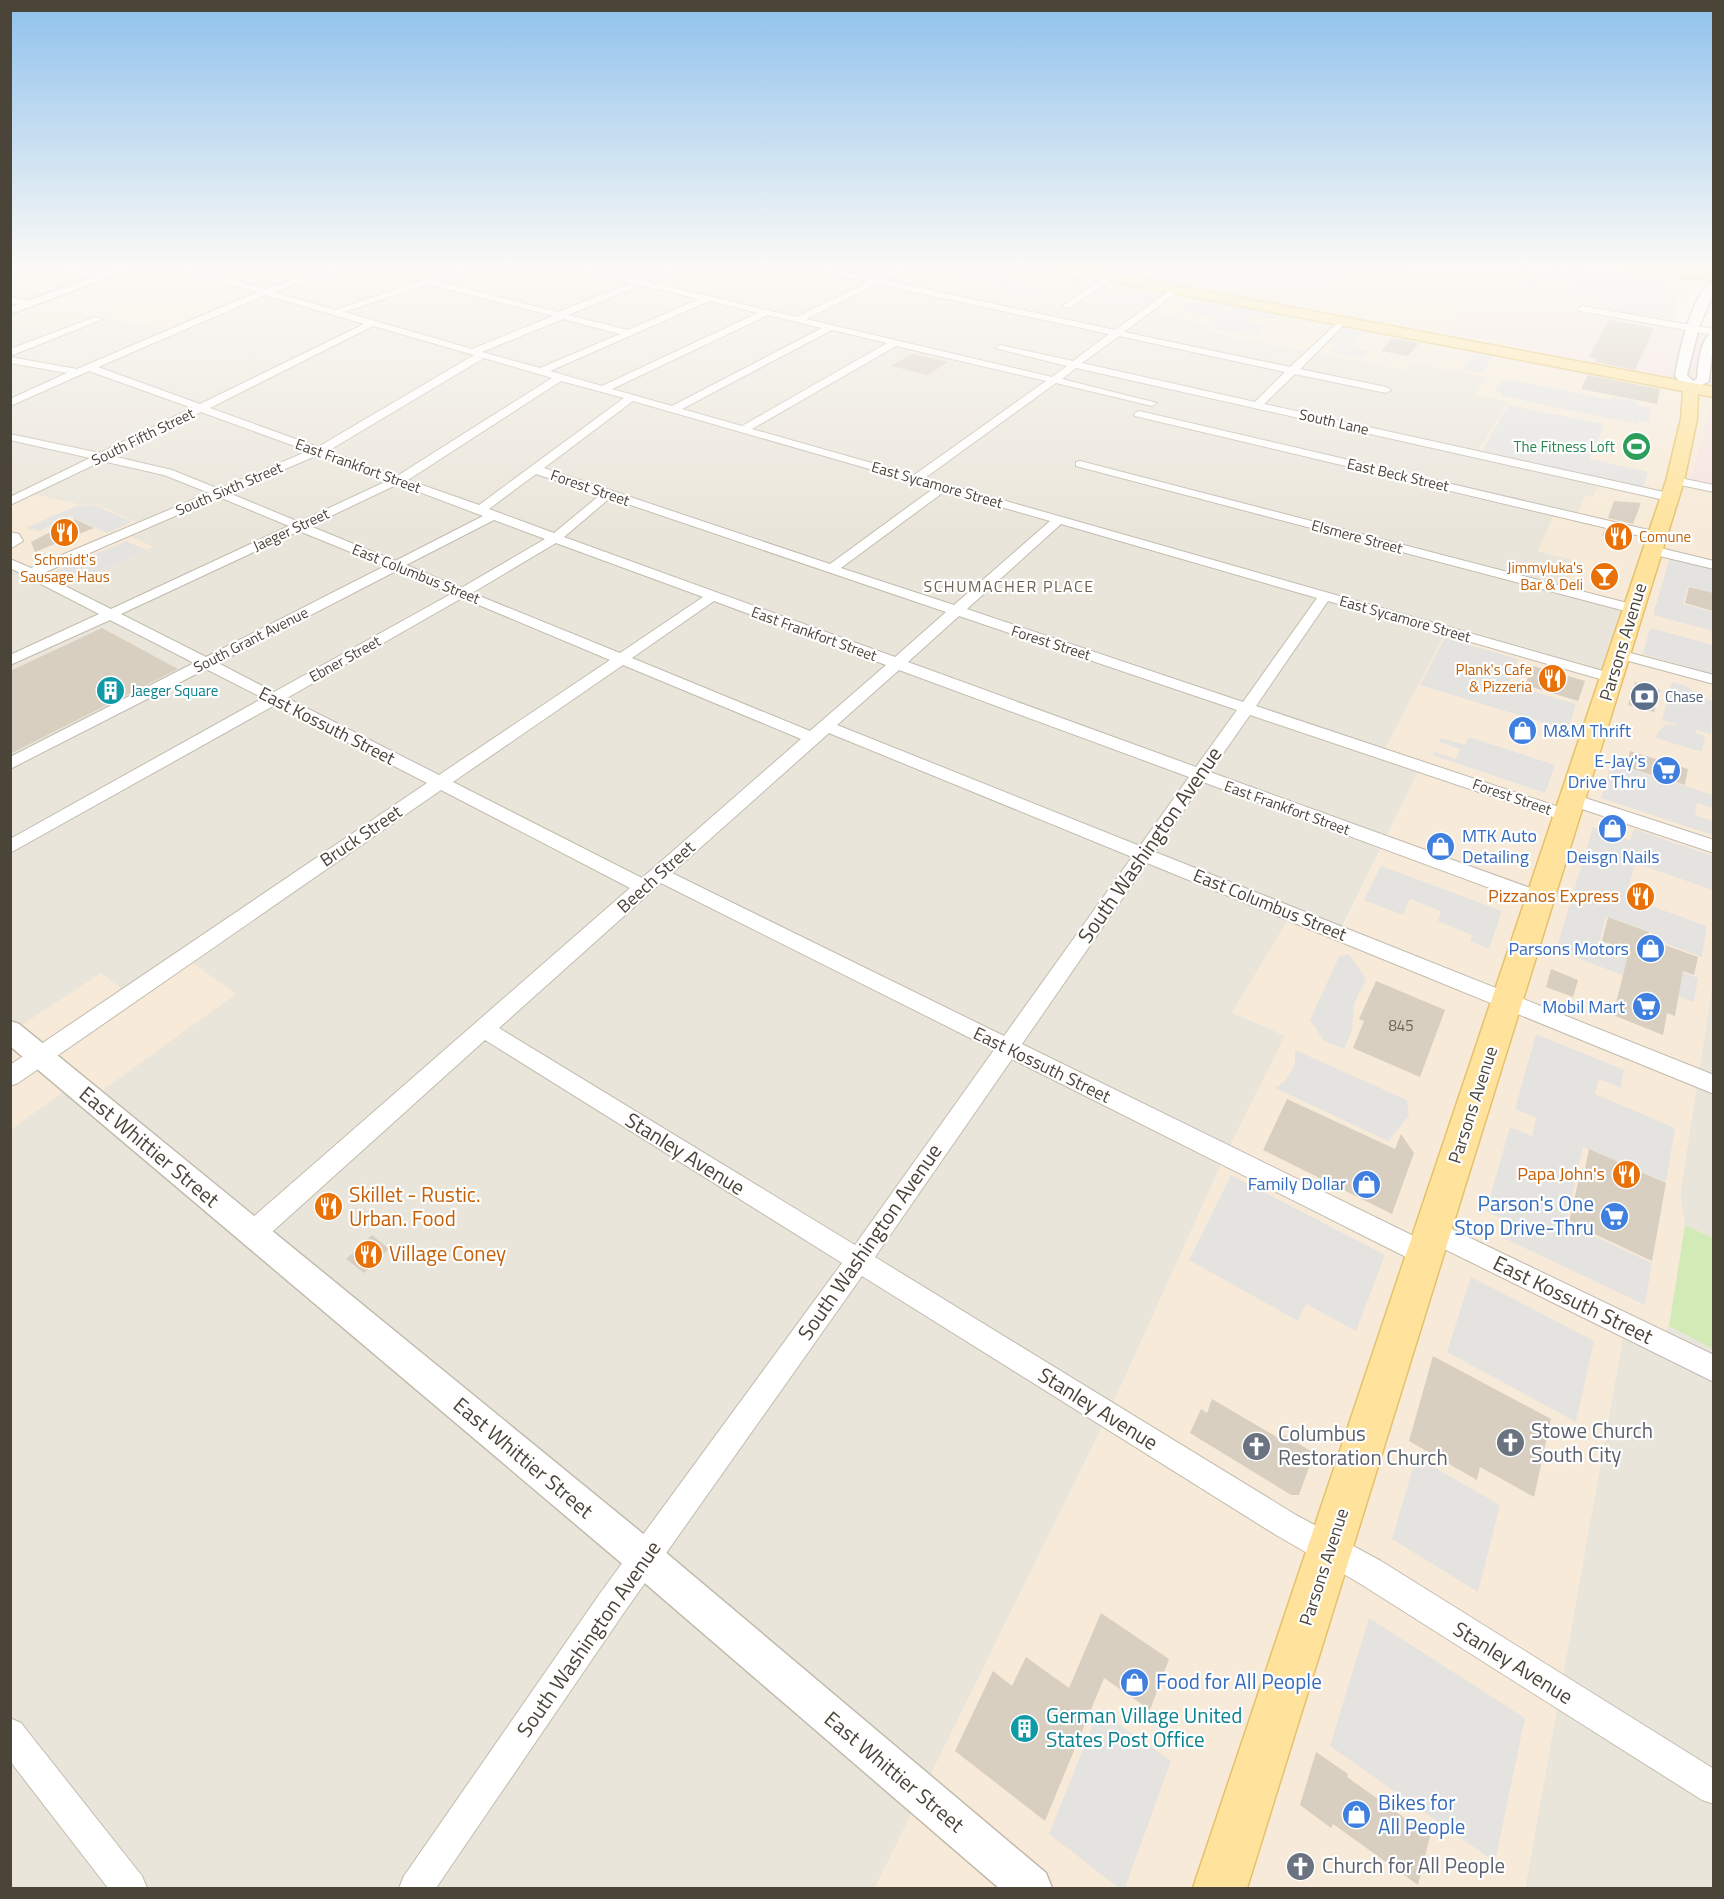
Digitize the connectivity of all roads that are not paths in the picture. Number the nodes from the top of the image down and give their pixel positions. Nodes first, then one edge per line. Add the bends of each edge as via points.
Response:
1 (118, 355) edge
2 (309, 355) edge
3 (476, 355) edge
4 (479, 355) edge
5 (579, 355) edge
6 (676, 355) edge
7 (778, 355) edge
8 (874, 355) edge
9 (944, 355) edge
10 (1030, 355) edge
11 (1086, 355) edge
12 (1219, 355) edge
13 (1309, 355) edge
14 (1523, 355) edge
15 (1685, 355) edge
16 (1706, 355) edge
17 (10, 360) edge
18 (1073, 364) junction
19 (89, 367) junction
20 (1293, 370) junction
21 (77, 372) junction
22 (540, 372) junction
23 (560, 377) junction
24 (1054, 380) junction
25 (1690, 387) junction
26 (603, 389) junction
27 (1386, 390) dead end
28 (1713, 392) edge
29 (632, 397) junction
30 (10, 403) edge
31 (1257, 405) junction
32 (201, 408) junction
33 (673, 409) junction
34 (744, 429) junction
35 (10, 437) edge
36 (317, 451) junction
37 (103, 457) junction
38 (1080, 464) dead end
39 (534, 469) junction
40 (915, 479) junction
41 (396, 481) junction
42 (942, 486) junction
43 (1672, 489) junction
44 (1713, 489) edge
45 (219, 493) junction
46 (608, 494) junction
47 (10, 502) edge
48 (485, 514) junction
49 (1059, 520) junction
50 (299, 526) junction
51 (10, 536) edge
52 (554, 538) junction
53 (1654, 543) junction
54 (10, 545) edge
55 (10, 563) edge
56 (1713, 565) edge
57 (396, 566) junction
58 (831, 569) junction
59 (31, 573) junction
60 (462, 593) junction
61 (713, 596) junction
62 (1325, 596) junction
63 (1634, 609) junction
64 (956, 611) junction
65 (111, 615) junction
66 (622, 659) junction
67 (10, 661) edge
68 (205, 663) junction
69 (895, 663) junction
70 (1616, 666) junction
71 (1713, 680) edge
72 (275, 699) junction
73 (1246, 708) junction
74 (820, 732) junction
75 (10, 764) edge
76 (1199, 776) junction
77 (439, 783) junction
78 (1571, 808) junction
79 (10, 847) edge
80 (1713, 847) edge
81 (1143, 853) junction
82 (651, 881) junction
83 (1540, 899) junction
84 (1507, 1000) junction
85 (484, 1029) junction
86 (10, 1031) edge
87 (1007, 1048) junction
88 (41, 1057) junction
89 (10, 1077) edge
90 (1713, 1085) edge
91 (253, 1233) junction
92 (1429, 1242) junction
93 (858, 1261) junction
94 (1713, 1369) edge
95 (1330, 1550) junction
96 (645, 1559) junction
97 (10, 1734) edge
98 (1713, 1788) edge
99 (130, 1888) edge
100 (416, 1888) edge
101 (1031, 1888) edge
102 (1220, 1888) edge

1 - 19 street
2 - 32 street, South Fifth Street
3 - 36 street, South Sixth Street
4 - 22 street, East Sycamore Street
5 - 22 street
6 - 26 street
7 - 33 street
8 - 34 street
9 - 24 street
10 - 18 street, South Lane
11 - 18 street
12 - 20 street
13 - 20 street
14 - 25 main road
15 - 25 street, Parsons Avenue via 1681,376
16 - 25 street via 1703,381
17 - 21 street
18 - 24 street
18 - 31 street, South Lane
19 - 21 street
19 - 32 street, East Frankfort Street
20 - 27 street
20 - 31 street
21 - 30 street
22 - 23 street, East Sycamore Street
23 - 26 street, East Sycamore Street
23 - 41 street, Jaeger Street
24 - 40 street
24 - 53 street, East Beck Street via 1152,403 1139,414
25 - 28 main road
25 - 43 main road, Parsons Avenue via 1689,419
26 - 29 street, East Sycamore Street
29 - 33 street, East Sycamore Street
29 - 39 street, South Grant Avenue
31 - 43 street, South Lane
32 - 36 street, East Frankfort Street
32 - 37 street, South Fifth Street
33 - 34 street, East Sycamore Street
34 - 40 street, East Sycamore Street
35 - 37 street, East Columbus Street
36 - 41 street, East Frankfort Street
36 - 45 street, South Sixth Street
37 - 45 street, East Columbus Street via 163,470
37 - 47 street, South Fifth Street
38 - 63 street, Elsmere Street
39 - 46 street, Forest Street
39 - 48 street, South Grant Avenue
40 - 42 street, East Sycamore Street
41 - 48 street, East Frankfort Street
41 - 50 street, Jaeger Street
42 - 49 street, East Sycamore Street
42 - 58 street
43 - 44 street, South Lane
43 - 53 main road, Parsons Avenue
45 - 50 street, East Columbus Street
45 - 59 street, South Sixth Street
46 - 52 street, Ebner Street
46 - 58 street, Forest Street
48 - 52 street, East Frankfort Street
48 - 57 street, South Grant Avenue
49 - 62 street, East Sycamore Street
49 - 64 street, Beech Street
50 - 57 street, East Columbus Street
50 - 65 street, Jaeger Street
51 - 54 street via 17,541
52 - 60 street, Ebner Street
52 - 61 street, East Frankfort Street
53 - 56 street, East Beck Street
53 - 63 main road, Parsons Avenue
55 - 59 street, East Kossuth Street
57 - 60 street, East Columbus Street
57 - 68 street, South Grant Avenue
58 - 64 street, Forest Street
59 - 65 street, East Kossuth Street
60 - 66 street, East Columbus Street
60 - 72 street, Ebner Street
61 - 66 street, Bruck Street
61 - 69 street, East Frankfort Street
62 - 70 street, East Sycamore Street
62 - 73 street, South Washington Avenue
63 - 70 main road, Parsons Avenue
64 - 69 street, Beech Street
64 - 73 street, Forest Street
65 - 67 street, Jaeger Street
65 - 68 street, East Kossuth Street
66 - 74 street, East Columbus Street
66 - 77 street, Bruck Street
68 - 72 street, East Kossuth Street
68 - 75 street, South Grant Avenue
69 - 74 street, Beech Street
69 - 76 street, East Frankfort Street
70 - 71 street, East Sycamore Street
70 - 78 main road, Parsons Avenue
72 - 77 street, East Kossuth Street
72 - 79 street, Ebner Street
73 - 76 street, South Washington Avenue
73 - 78 street, Forest Street
74 - 81 street, East Columbus Street
74 - 82 street, Beech Street
76 - 81 street, South Washington Avenue
76 - 83 street, East Frankfort Street
77 - 82 street, East Kossuth Street
77 - 88 street, Bruck Street
78 - 80 street, Forest Street
78 - 83 main road, Parsons Avenue
81 - 84 street, East Columbus Street
81 - 87 street, South Washington Avenue
82 - 85 street, Beech Street
82 - 87 street, East Kossuth Street
83 - 84 main road, Parsons Avenue
84 - 90 street, East Columbus Street
84 - 92 main road, Parsons Avenue
85 - 91 street, Beech Street
85 - 93 street, Stanley Avenue
86 - 88 street, East Whittier Street
87 - 92 street, East Kossuth Street
87 - 93 street, South Washington Avenue
88 - 89 street, Bruck Street
88 - 91 street, East Whittier Street
91 - 96 street, East Whittier Street
92 - 94 street, East Kossuth Street
92 - 95 main road, Parsons Avenue
93 - 95 street, Stanley Avenue
93 - 96 street, South Washington Avenue
95 - 98 street, Stanley Avenue
95 - 102 main road, Parsons Avenue
96 - 100 street, South Washington Avenue
96 - 101 street, East Whittier Street
97 - 99 street

